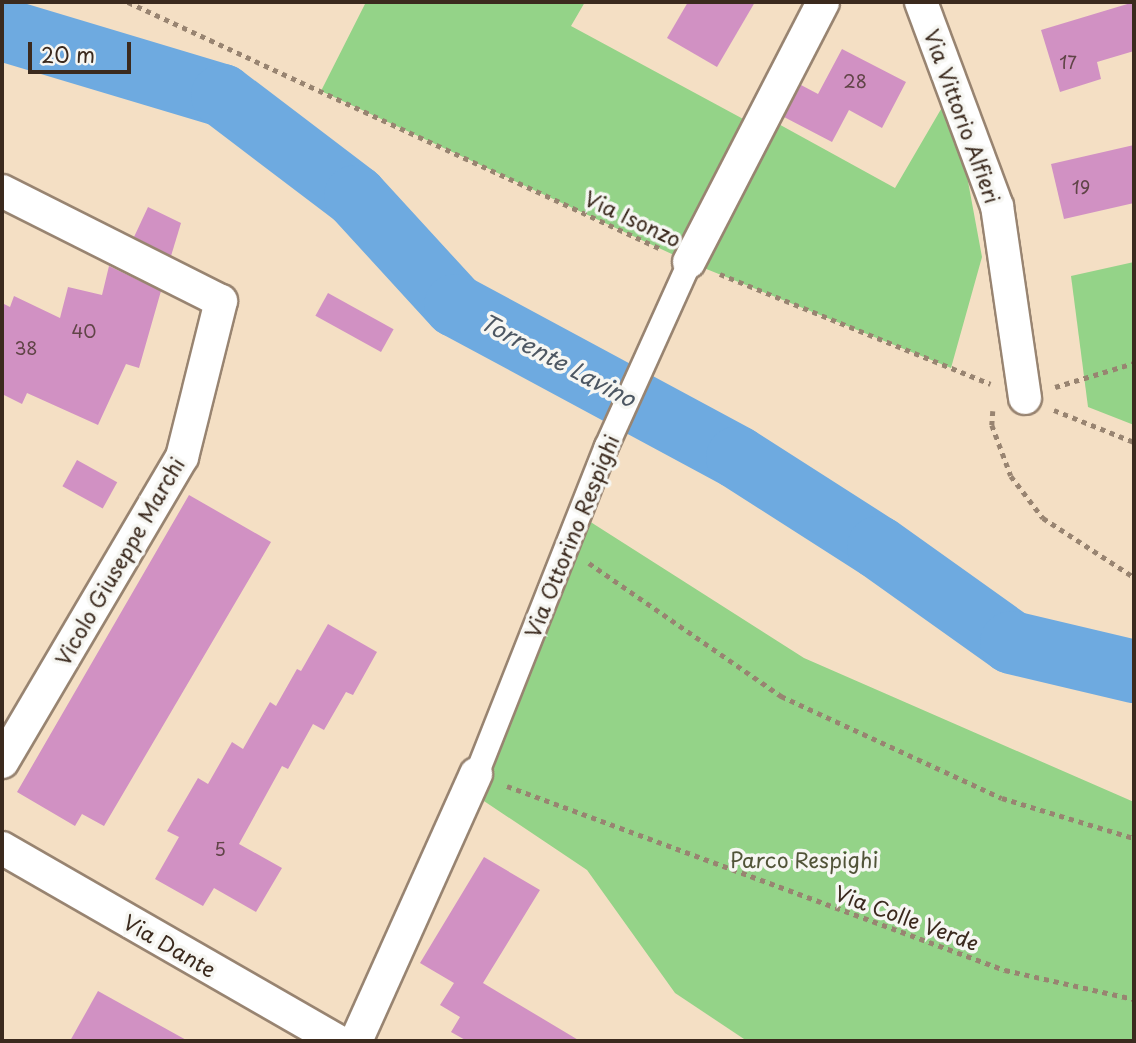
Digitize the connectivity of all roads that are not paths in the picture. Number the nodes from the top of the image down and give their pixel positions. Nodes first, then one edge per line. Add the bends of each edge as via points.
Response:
1 (823, 2) edge
2 (921, 2) edge
3 (2, 191) edge
4 (690, 262) joint
5 (1025, 398) road end
6 (2, 762) edge
7 (477, 774) joint
8 (2, 848) edge
9 (338, 1041) edge
10 (356, 1041) edge

1 - 4 street, Via Ottorino Respighi
2 - 5 street, Via Vittorio Alfieri via 997,206
3 - 6 street, Vicolo Giuseppe Marchi via 221,302 182,457
4 - 7 street, Via Ottorino Respighi via 606,446
7 - 10 street, Via Ottorino Respighi
8 - 9 street, Via Dante

